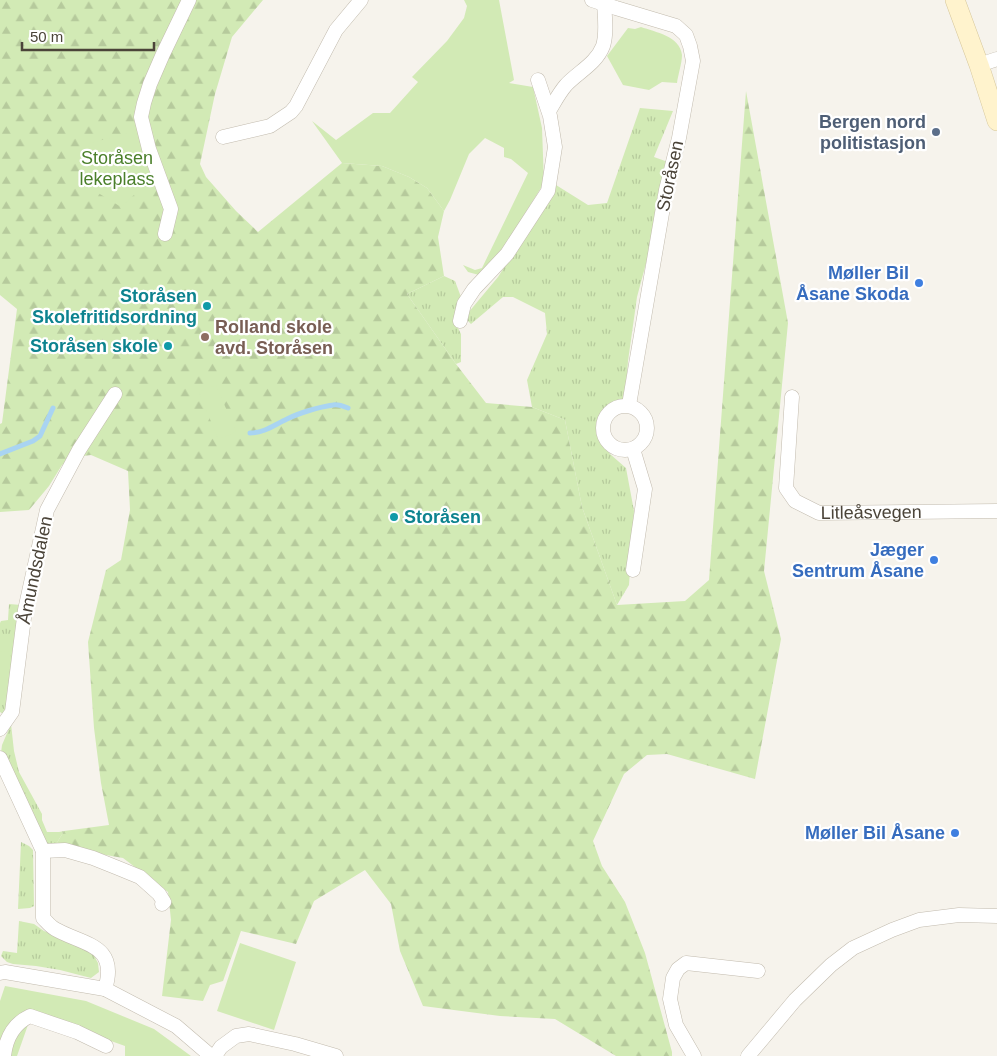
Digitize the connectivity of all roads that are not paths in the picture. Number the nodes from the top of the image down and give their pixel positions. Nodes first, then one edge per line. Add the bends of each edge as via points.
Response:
1 (189, 0) edge
2 (361, 0) edge
3 (954, 0) edge
4 (598, 2) edge
5 (988, 62) edge
6 (538, 80) dead end
7 (549, 111) junction
8 (997, 121) edge
9 (223, 136) dead end
10 (165, 234) dead end
11 (460, 321) dead end
12 (115, 394) dead end
13 (792, 397) dead end
14 (629, 406) junction
15 (633, 449) junction
16 (997, 511) edge
17 (633, 570) dead end
18 (0, 729) edge
19 (0, 758) edge
20 (43, 851) junction
21 (162, 904) dead end
22 (997, 916) edge
23 (758, 971) dead end
24 (0, 973) edge
25 (106, 989) junction
26 (106, 1046) dead end
27 (4, 1056) edge
28 (213, 1056) edge
29 (336, 1056) edge
30 (694, 1056) edge
31 (748, 1056) edge

1 - 10 street via 150,84 142,117 149,149 170,208
2 - 9 street via 336,30 291,112 270,126
3 - 5 street
4 - 7 street, Storåsen via 606,32 602,46 588,66 564,87
4 - 14 street, Storåsen via 676,26 686,35 693,61 666,190
5 - 8 street
6 - 7 street
7 - 11 street via 555,147 548,191 507,254 474,289 464,304
12 - 18 street, Åmundsdalen via 79,450 47,510 25,610 12,712
13 - 16 street, Litleåsvegen via 786,488 795,501 819,513
14 - 15 street via 642,412 648,426 644,439
14 - 15 street via 622,405 609,412 603,426 612,445 619,449
15 - 17 street via 645,490
19 - 20 street
20 - 21 street via 64,850 140,877 159,894
20 - 25 street via 43,918 53,928 101,952 107,964 109,979
22 - 31 street via 959,915 919,920 854,948 795,1000
23 - 30 street via 686,964 678,969 673,978 670,999 676,1026
24 - 25 street
25 - 28 street via 176,1026
26 - 27 street via 30,1016 14,1027
28 - 29 street via 236,1036 249,1034

